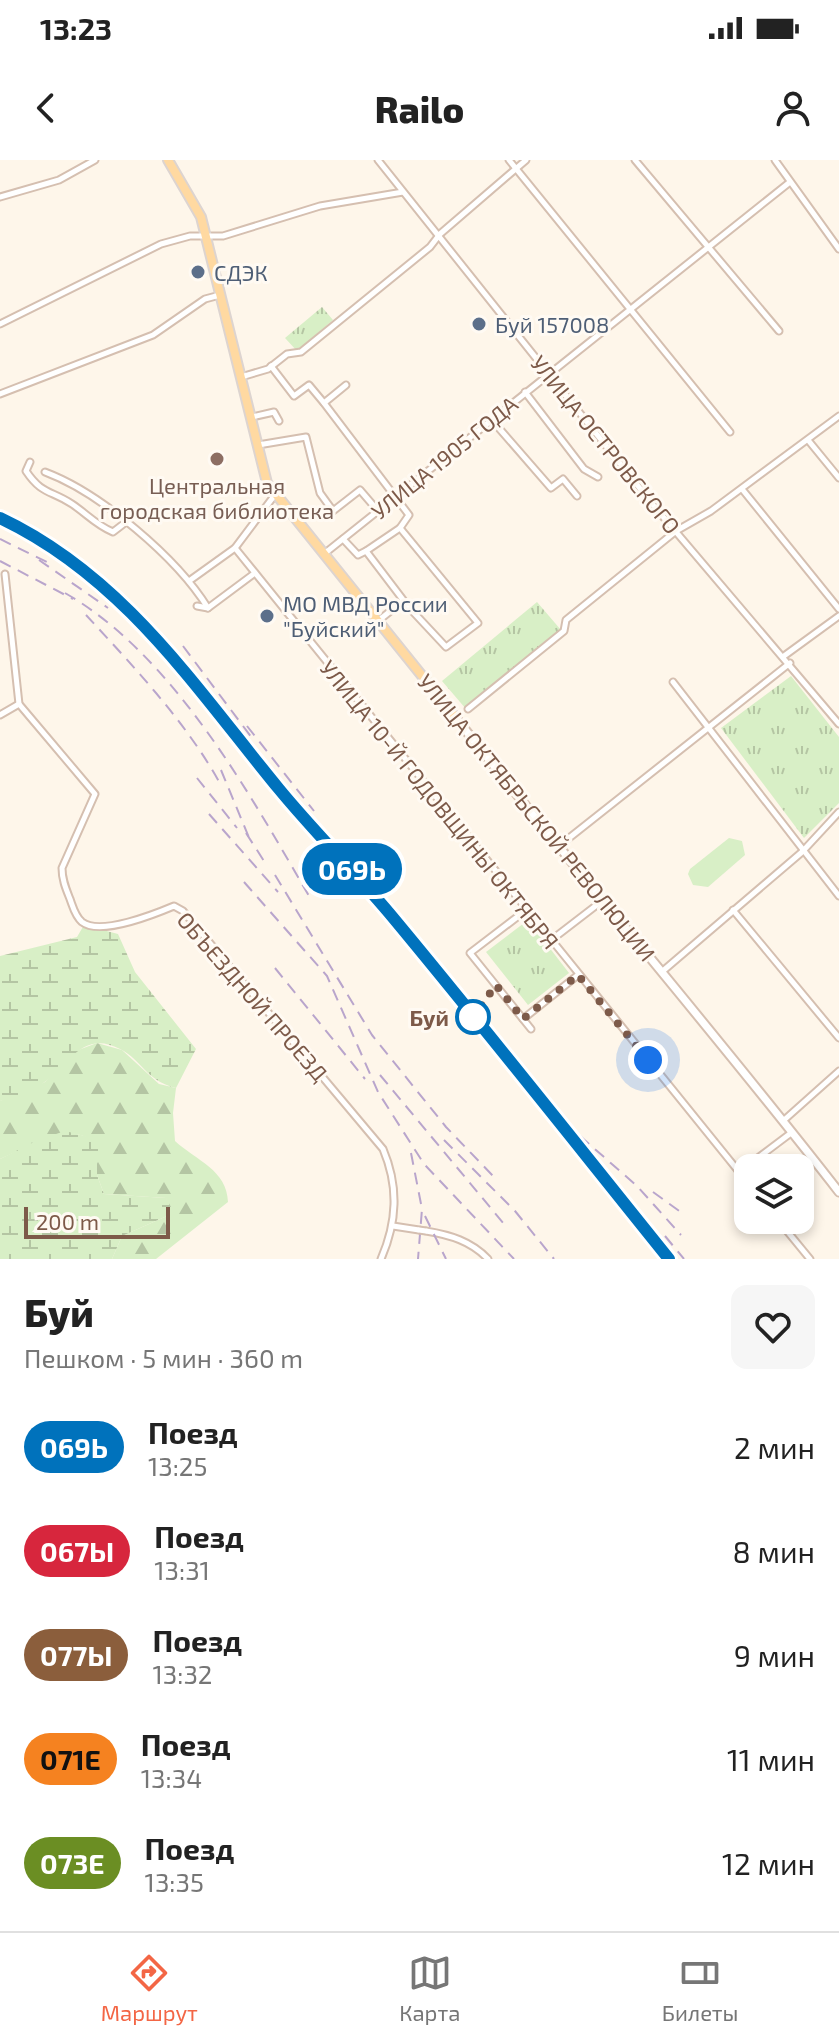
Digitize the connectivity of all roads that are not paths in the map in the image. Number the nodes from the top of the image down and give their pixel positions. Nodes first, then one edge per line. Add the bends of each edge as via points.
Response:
1 (95, 160) edge
2 (168, 160) edge
3 (378, 160) edge
4 (509, 160) edge
5 (526, 160) edge
6 (635, 160) edge
7 (775, 160) edge
8 (517, 169) junction
9 (790, 182) junction
10 (403, 192) junction
11 (0, 197) edge
12 (440, 234) junction
13 (206, 236) junction
14 (706, 247) junction
15 (839, 249) edge
16 (220, 295) junction
17 (629, 310) junction
18 (0, 324) edge
19 (779, 331) dead end
20 (271, 366) junction
21 (549, 373) junction
22 (241, 378) junction
23 (346, 385) dead end
24 (525, 392) junction
25 (0, 394) edge
26 (324, 403) junction
27 (839, 416) edge
28 (251, 418) junction
29 (491, 419) junction
30 (279, 421) dead end
31 (730, 432) dead end
32 (808, 440) junction
33 (257, 445) junction
34 (30, 462) dead end
35 (45, 472) dead end
36 (598, 477) dead end
37 (839, 478) edge
38 (742, 489) junction
39 (274, 496) junction
40 (395, 496) junction
41 (577, 496) dead end
42 (378, 511) junction
43 (126, 522) junction
44 (400, 528) junction
45 (676, 531) junction
46 (343, 539) junction
47 (235, 548) junction
48 (366, 551) junction
49 (323, 555) junction
50 (255, 573) junction
51 (5, 574) dead end
52 (189, 581) junction
53 (2, 591) edge
54 (404, 602) junction
55 (197, 606) dead end
56 (208, 608) junction
57 (839, 609) edge
58 (839, 616) edge
59 (377, 622) junction
60 (784, 656) junction
61 (790, 663) junction
62 (673, 682) dead end
63 (19, 704) junction
64 (468, 709) dead end
65 (0, 715) edge
66 (456, 718) joint
67 (839, 724) edge
68 (709, 727) junction
69 (838, 815) edge
70 (558, 847) junction
71 (802, 852) junction
72 (839, 896) edge
73 (602, 901) junction
74 (733, 910) junction
75 (525, 911) junction
76 (550, 941) junction
77 (664, 970) junction
78 (578, 975) junction
79 (523, 1019) junction
80 (531, 1029) dead end
81 (839, 1038) edge
82 (839, 1071) edge
83 (783, 1122) junction
84 (791, 1133) junction
85 (763, 1154) edge
86 (734, 1166) edge
87 (839, 1192) edge
88 (393, 1226) junction
89 (789, 1234) edge
90 (381, 1259) edge
91 (488, 1259) edge
92 (810, 1259) edge

1 - 11 street via 59,180
2 - 13 main road, УЛИЦА ОКТЯБРЬСКОЙ РЕВОЛЮЦИИ via 194,202
3 - 10 street, УЛИЦА ОСТРОВСКОГО
4 - 8 street
5 - 8 street
6 - 14 street
7 - 9 street
8 - 12 street
8 - 17 street
9 - 14 street, УЛИЦА 1905 ГОДА
9 - 15 street
10 - 12 street, УЛИЦА ОСТРОВСКОГО
10 - 13 street via 335,203 223,236
12 - 20 street via 301,352 287,354
12 - 21 street, УЛИЦА ОСТРОВСКОГО
13 - 16 main road, УЛИЦА ОКТЯБРЬСКОЙ РЕВОЛЮЦИИ
13 - 18 street via 161,244
14 - 17 street, УЛИЦА 1905 ГОДА
14 - 19 street
16 - 22 main road, УЛИЦА ОКТЯБРЬСКОЙ РЕВОЛЮЦИИ
16 - 25 street via 205,299 153,335
17 - 21 street, УЛИЦА 1905 ГОДА
17 - 31 street
20 - 22 street
20 - 26 street via 294,396 309,385
21 - 24 street, УЛИЦА 1905 ГОДА
21 - 45 street, УЛИЦА ОСТРОВСКОГО
22 - 28 main road, УЛИЦА ОКТЯБРЬСКОЙ РЕВОЛЮЦИИ
23 - 26 street
24 - 29 street, УЛИЦА 1905 ГОДА
24 - 36 street via 584,469
26 - 40 street
27 - 32 street
28 - 30 street via 274,412
28 - 33 main road, УЛИЦА ОКТЯБРЬСКОЙ РЕВОЛЮЦИИ
29 - 40 street, УЛИЦА 1905 ГОДА
29 - 41 street via 551,488 563,479
32 - 37 street
32 - 38 street
33 - 39 main road, УЛИЦА ОКТЯБРЬСКОЙ РЕВОЛЮЦИИ
33 - 42 street via 306,437 320,493 333,511 360,490
34 - 43 street via 26,471 44,493 70,502 113,532
35 - 43 street
38 - 45 street
38 - 57 street
39 - 47 street
39 - 49 main road, УЛИЦА ОКТЯБРЬСКОЙ РЕВОЛЮЦИИ
40 - 42 street, УЛИЦА 1905 ГОДА
40 - 44 street via 409,515
42 - 46 street, УЛИЦА 1905 ГОДА
43 - 52 street
44 - 48 street
44 - 54 street via 478,623 446,647
45 - 60 street, УЛИЦА ОСТРОВСКОГО
45 - 64 street
46 - 48 street via 358,555
46 - 49 street, УЛИЦА 1905 ГОДА
47 - 50 street, УЛИЦА 10-Й ГОДОВЩИНЫ ОКТЯБРЯ
47 - 52 street
48 - 54 street
49 - 59 main road, УЛИЦА ОКТЯБРЬСКОЙ РЕВОЛЮЦИИ
50 - 56 street
50 - 75 street, УЛИЦА 10-Й ГОДОВЩИНЫ ОКТЯБРЯ
51 - 53 street
52 - 56 street
53 - 63 street
54 - 59 street
55 - 56 street
58 - 60 street
59 - 66 main road, УЛИЦА ОКТЯБРЬСКОЙ РЕВОЛЮЦИИ
60 - 61 street, УЛИЦА ОСТРОВСКОГО
61 - 67 street, УЛИЦА ОСТРОВСКОГО
61 - 68 street
62 - 68 street
63 - 65 street
63 - 88 street, ОБЪЕЗДНОЙ ПРОЕЗД via 95,794 62,868 74,912 93,926 149,917 174,906 183,911 383,1149 392,1177
66 - 70 street, УЛИЦА ОКТЯБРЬСКОЙ РЕВОЛЮЦИИ
68 - 70 street
68 - 71 street
69 - 71 street
70 - 73 street, УЛИЦА ОКТЯБРЬСКОЙ РЕВОЛЮЦИИ
71 - 72 street
71 - 74 street
73 - 76 street
73 - 77 street, УЛИЦА ОКТЯБРЬСКОЙ РЕВОЛЮЦИИ
74 - 77 street
74 - 81 street
75 - 76 street, УЛИЦА 10-Й ГОДОВЩИНЫ ОКТЯБРЯ
75 - 79 street via 470,953
76 - 78 street, УЛИЦА 10-Й ГОДОВЩИНЫ ОКТЯБРЯ
77 - 83 street, УЛИЦА ОКТЯБРЬСКОЙ РЕВОЛЮЦИИ
78 - 79 street
78 - 86 street, УЛИЦА 10-Й ГОДОВЩИНЫ ОКТЯБРЯ
79 - 80 street
82 - 83 street
83 - 84 street, УЛИЦА ОКТЯБРЬСКОЙ РЕВОЛЮЦИИ
84 - 85 street
84 - 87 street, УЛИЦА ОКТЯБРЬСКОЙ РЕВОЛЮЦИИ
88 - 90 street, ОБЪЕЗДНОЙ ПРОЕЗД
88 - 91 street via 447,1234 475,1246
89 - 92 street

